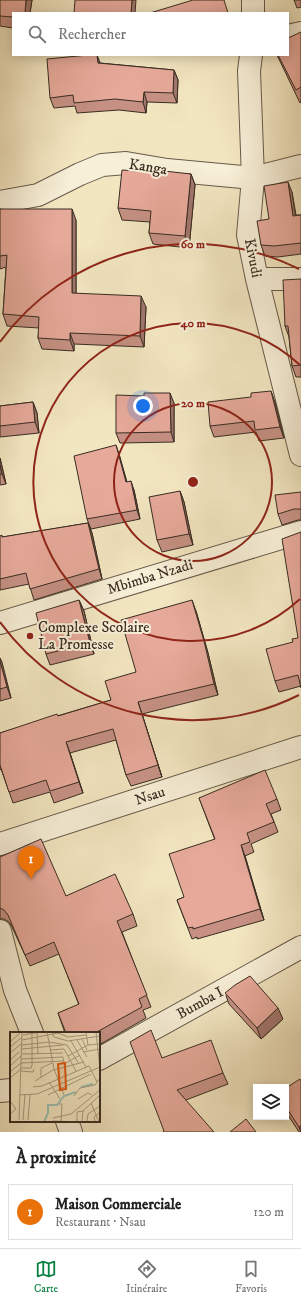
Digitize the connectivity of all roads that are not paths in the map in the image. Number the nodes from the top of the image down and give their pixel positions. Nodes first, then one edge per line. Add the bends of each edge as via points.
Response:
1 (253, 0) edge
2 (253, 12) edge
3 (301, 33) edge
4 (289, 36) edge
5 (250, 56) edge
6 (301, 166) edge
7 (254, 178) junction
8 (0, 202) edge
9 (257, 279) junction
10 (301, 279) edge
11 (301, 455) edge
12 (301, 532) edge
13 (0, 623) edge
14 (301, 747) edge
15 (0, 844) edge
16 (0, 931) edge
17 (301, 947) edge
18 (32, 1032) edge
19 (100, 1058) edge
20 (10, 1090) edge
21 (0, 1091) edge
22 (67, 1122) edge
23 (71, 1132) edge

1 - 2 street
3 - 4 street
5 - 7 street, Kivudi
6 - 7 street, Kanga
7 - 8 street, Kanga via 167,170 126,163 102,165 38,195
7 - 9 street, Kivudi via 248,235
9 - 10 street
9 - 11 street, Kivudi
12 - 13 street, Mbimba Nzadi
14 - 15 street, Nsau
16 - 18 street via 15,990
17 - 19 street, Bumba I
20 - 21 street
22 - 23 street

